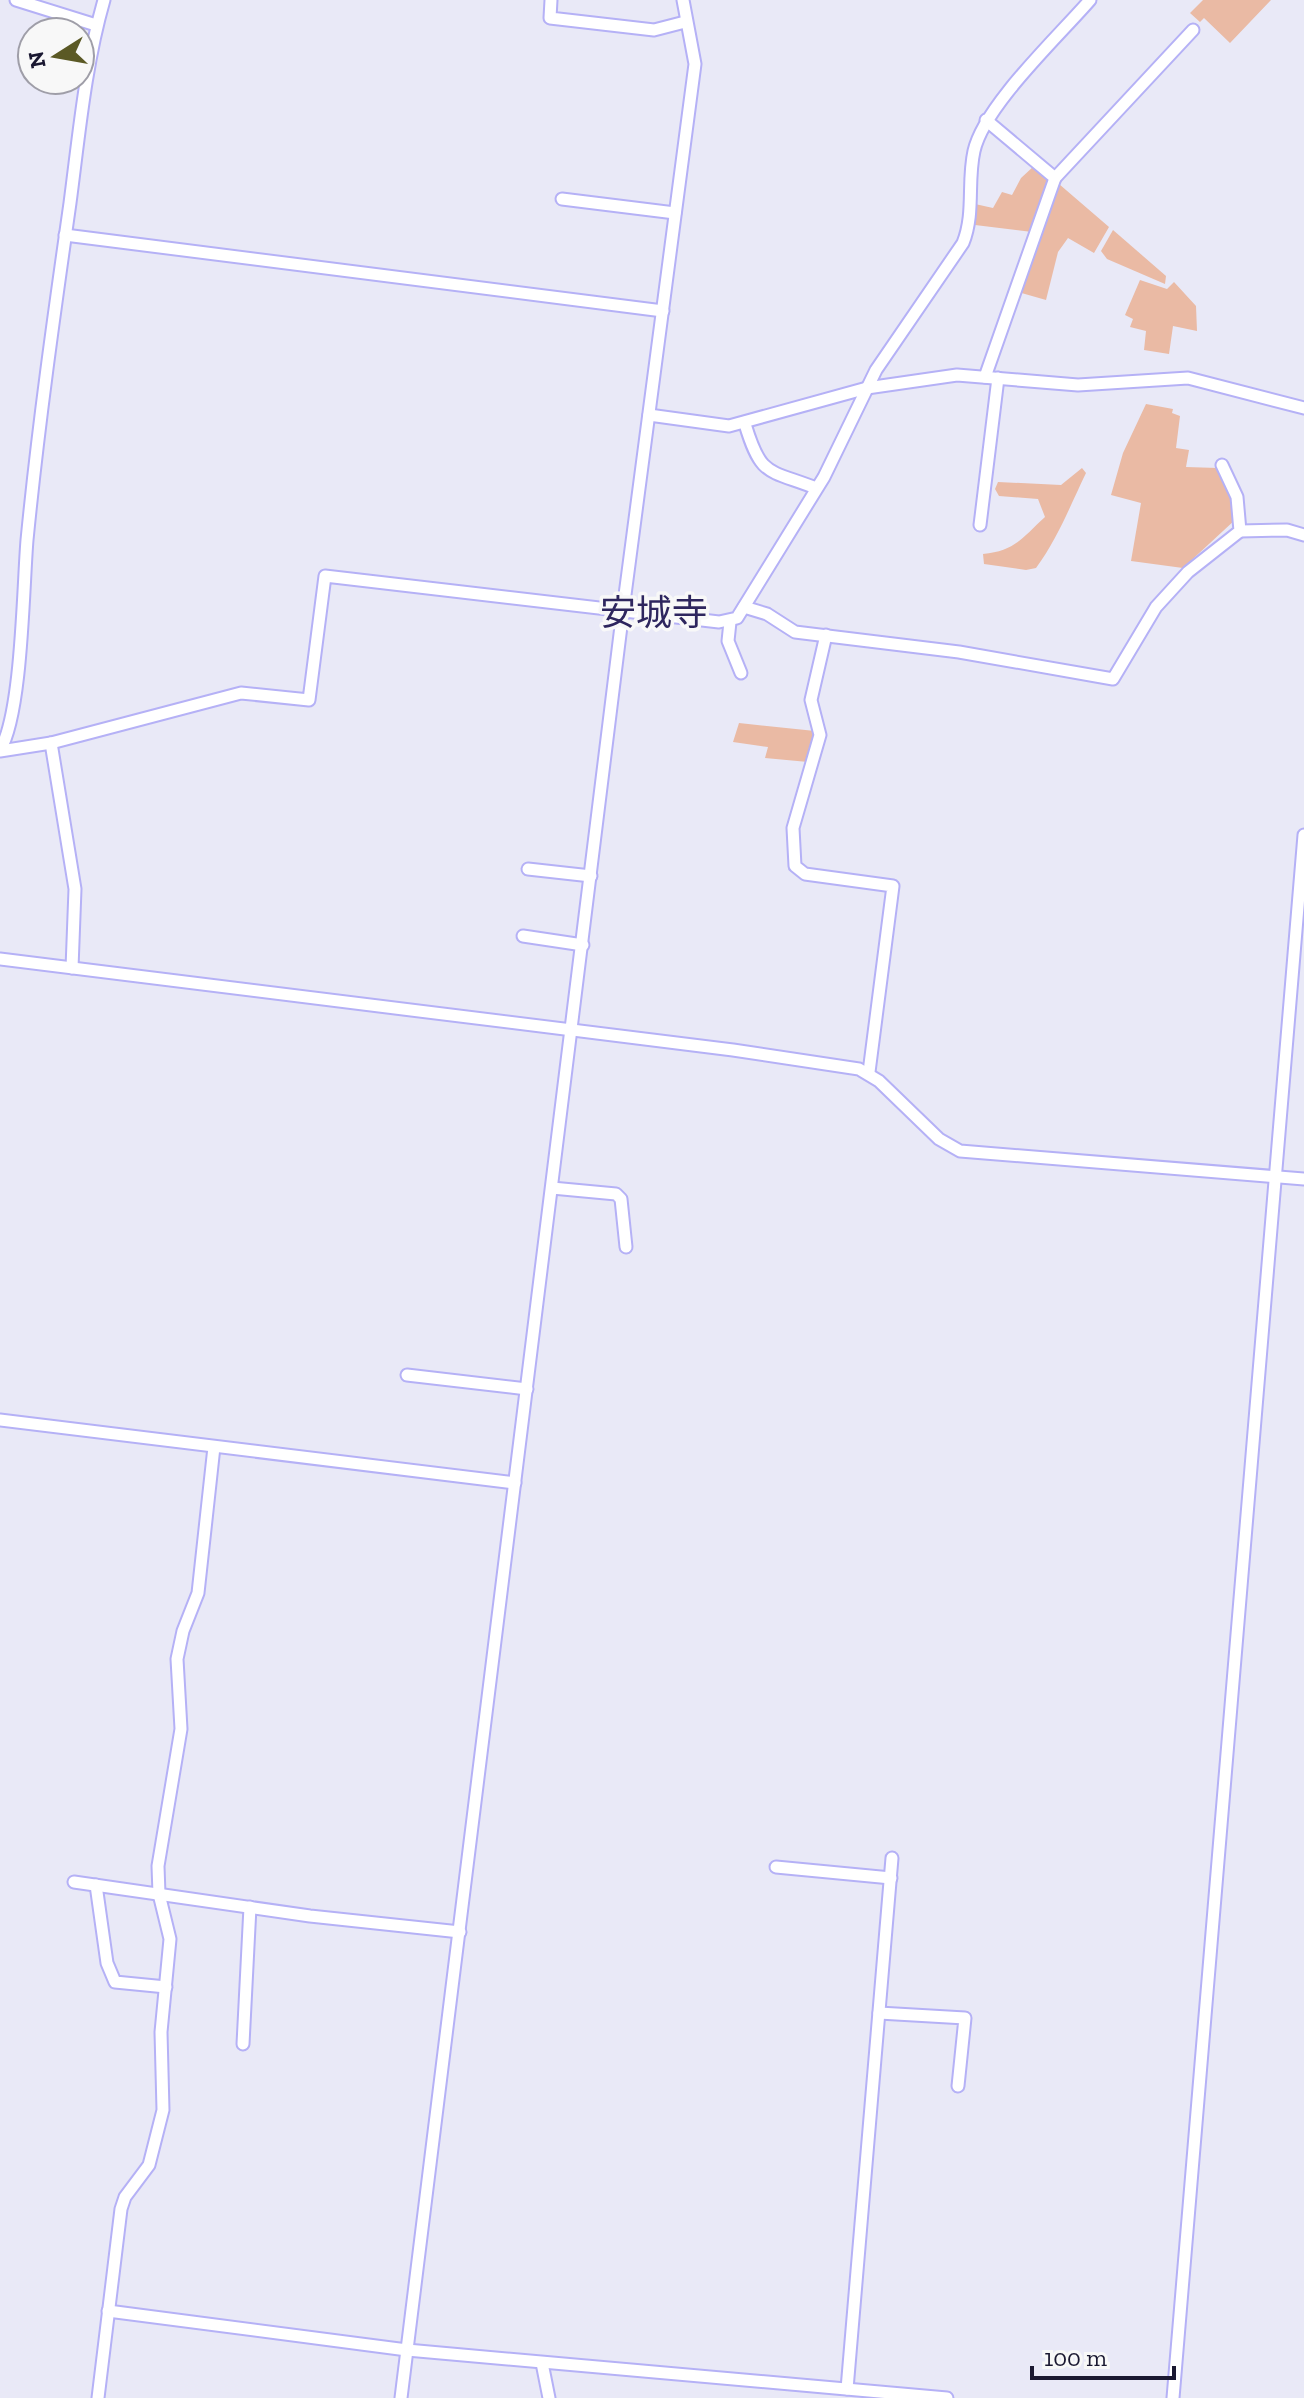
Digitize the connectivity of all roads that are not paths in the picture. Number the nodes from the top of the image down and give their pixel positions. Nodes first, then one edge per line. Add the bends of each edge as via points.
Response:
1 (16, 0) edge
2 (104, 0) edge
3 (551, 0) edge
4 (683, 0) edge
5 (1090, 0) edge
6 (67, 16) edge
7 (685, 22) junction
8 (96, 25) edge
9 (1193, 30) dead end
10 (86, 96) edge
11 (986, 120) junction
12 (1055, 178) junction
13 (562, 199) dead end
14 (675, 213) junction
15 (65, 235) junction
16 (663, 311) junction
17 (985, 377) junction
18 (998, 378) junction
19 (867, 388) junction
20 (1304, 408) edge
21 (649, 415) junction
22 (745, 424) junction
23 (1222, 465) dead end
24 (816, 488) junction
25 (980, 525) dead end
26 (1240, 531) junction
27 (1304, 535) edge
28 (744, 607) junction
29 (623, 610) junction
30 (730, 622) junction
31 (826, 635) junction
32 (741, 673) dead end
33 (51, 743) junction
34 (0, 751) edge
35 (1304, 835) edge
36 (528, 869) dead end
37 (591, 876) junction
38 (523, 936) dead end
39 (583, 945) junction
40 (0, 959) edge
41 (72, 968) junction
42 (572, 1032) junction
43 (869, 1072) junction
44 (1276, 1177) junction
45 (1304, 1179) edge
46 (552, 1188) junction
47 (626, 1247) dead end
48 (407, 1375) dead end
49 (527, 1389) junction
50 (0, 1420) edge
51 (214, 1447) junction
52 (515, 1483) junction
53 (892, 1858) dead end
54 (776, 1867) dead end
55 (891, 1878) junction
56 (74, 1882) dead end
57 (96, 1885) junction
58 (159, 1894) junction
59 (250, 1907) junction
60 (460, 1932) junction
61 (166, 1987) junction
62 (879, 2013) junction
63 (243, 2044) dead end
64 (958, 2086) dead end
65 (108, 2311) junction
66 (407, 2350) junction
67 (542, 2363) junction
68 (847, 2389) junction
69 (860, 2394) edge
70 (98, 2398) edge
71 (401, 2398) edge
72 (549, 2398) edge
73 (947, 2398) edge
74 (1173, 2398) edge

1 - 6 street
2 - 8 street
3 - 7 street via 550,18 654,30
4 - 7 street
5 - 11 street
7 - 14 street via 695,64
9 - 12 street
10 - 15 street
11 - 12 street
11 - 19 street via 974,150 969,229 963,243
12 - 17 street
13 - 14 street
14 - 16 street
15 - 16 street
15 - 34 street via 15,691
16 - 21 street
17 - 18 street
17 - 19 street via 942,376
18 - 20 street via 1078,385 1188,378
18 - 25 street
19 - 22 street
19 - 24 street
21 - 22 street
21 - 29 street
22 - 24 street via 763,467
23 - 26 street via 1237,497
24 - 28 street
26 - 27 street
26 - 31 street via 1188,572 1156,607 1113,679
28 - 30 street
28 - 31 street via 795,632
29 - 30 street
29 - 33 street via 325,576 309,700 241,693
29 - 37 street
30 - 32 street via 728,641
31 - 43 street via 811,700 820,735 793,828 795,866 805,874 893,886
33 - 34 street
33 - 41 street via 75,889
35 - 44 street
36 - 37 street
37 - 39 street
38 - 39 street
39 - 42 street
40 - 41 street
41 - 42 street
42 - 43 street
42 - 46 street
43 - 44 street via 939,1139 960,1151
44 - 45 street
44 - 74 street
46 - 47 street via 616,1194
46 - 49 street
48 - 49 street
49 - 52 street
50 - 51 street
51 - 52 street
51 - 58 street via 198,1593 177,1659 181,1729 158,1866
52 - 60 street
53 - 55 street
54 - 55 street
55 - 62 street
56 - 57 street
57 - 58 street
57 - 61 street via 107,1963 115,1982
58 - 59 street
58 - 61 street via 170,1939
59 - 60 street
59 - 63 street
60 - 66 street
61 - 65 street via 163,2110 149,2165 121,2209
62 - 64 street via 965,2018
62 - 68 street
65 - 66 street
65 - 70 street
66 - 67 street
66 - 71 street
67 - 68 street
67 - 72 street
68 - 69 street
69 - 73 street

